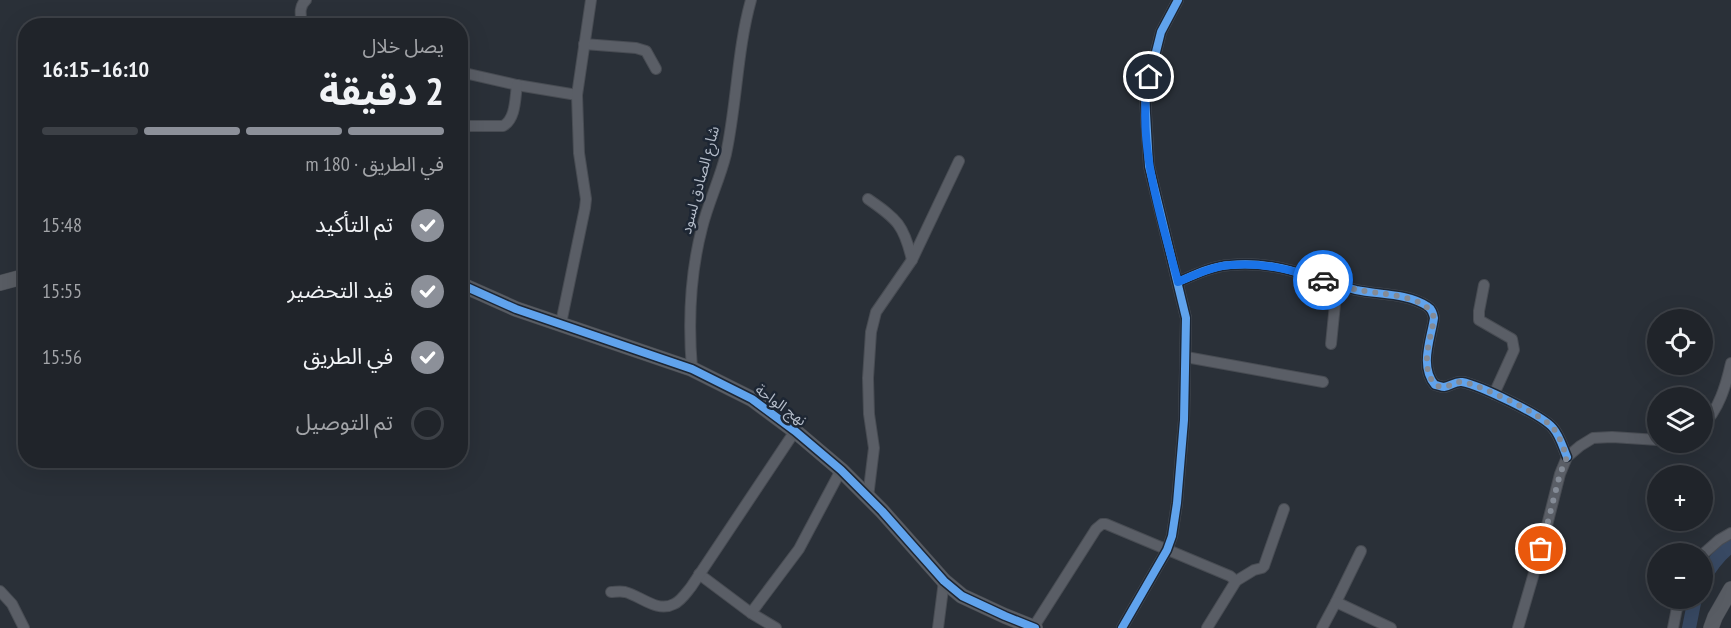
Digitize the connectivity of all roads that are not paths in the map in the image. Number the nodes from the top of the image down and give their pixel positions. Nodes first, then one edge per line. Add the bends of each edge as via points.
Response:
1 (306, 0) edge
2 (591, 0) edge
3 (751, 0) edge
4 (1178, 0) edge
5 (301, 18) edge
6 (584, 44) junction
7 (656, 69) dead end
8 (468, 74) edge
9 (517, 85) junction
10 (577, 95) junction
11 (468, 127) edge
12 (959, 161) dead end
13 (868, 199) dead end
14 (912, 260) junction
15 (18, 278) edge
16 (1178, 282) junction
17 (0, 283) edge
18 (1337, 284) junction
19 (1484, 285) dead end
20 (468, 288) edge
21 (561, 323) junction
22 (1331, 344) dead end
23 (1186, 357) junction
24 (1731, 363) edge
25 (692, 369) junction
26 (1323, 382) dead end
27 (1494, 394) junction
28 (1713, 412) edge
29 (795, 431) junction
30 (1647, 439) edge
31 (1567, 457) junction
32 (841, 470) junction
33 (868, 497) junction
34 (1284, 509) dead end
35 (1731, 533) edge
36 (1713, 545) edge
37 (1167, 550) junction
38 (1361, 552) dead end
39 (699, 574) junction
40 (944, 581) junction
41 (1236, 581) junction
42 (1731, 590) edge
43 (0, 591) edge
44 (611, 592) dead end
45 (1336, 602) junction
46 (1677, 609) edge
47 (751, 613) junction
48 (24, 628) edge
49 (776, 628) edge
50 (938, 628) edge
51 (1034, 628) edge
52 (1122, 628) edge
53 (1207, 628) edge
54 (1322, 628) edge
55 (1391, 628) edge
56 (1518, 628) edge
57 (1673, 628) edge
58 (1711, 628) edge

1 - 5 street via 301,4
2 - 6 street
3 - 25 street, شارع الصادق لسود via 740,49 726,154 694,261 690,296
4 - 16 street via 1161,32 1145,96 1149,166
6 - 7 street via 646,51
6 - 10 street
8 - 9 street
9 - 10 street
9 - 11 street via 508,124
10 - 21 street via 579,153 586,199
12 - 14 street
13 - 14 street via 903,229
14 - 33 street via 876,312 872,332 868,378 874,448
15 - 17 street
16 - 18 street via 1230,265 1270,265
16 - 23 street via 1186,318
18 - 22 street
18 - 27 street via 1403,297 1428,307 1434,318 1426,356 1431,380 1444,387 1463,382
19 - 27 street via 1479,320 1512,339 1514,350
20 - 21 street, نهج الواحة
21 - 25 street, نهج الواحة
23 - 26 street
23 - 37 street via 1178,502
24 - 28 street
25 - 29 street, نهج الواحة via 752,399
27 - 31 street via 1552,426
29 - 32 street, نهج الواحة
29 - 39 street
30 - 31 street via 1593,438
31 - 56 street
32 - 33 street, نهج الواحة
32 - 47 street via 799,549
33 - 40 street, نهج الواحة
34 - 41 street via 1264,566
35 - 36 street
37 - 41 street
37 - 51 street via 1106,524 1099,525
37 - 52 street
38 - 45 street
39 - 44 street via 680,600 665,607
39 - 47 street
40 - 50 street
40 - 51 street, نهج الواحة via 980,606
41 - 53 street
42 - 58 street
43 - 48 street
45 - 54 street
45 - 55 street
46 - 57 street
47 - 49 street

